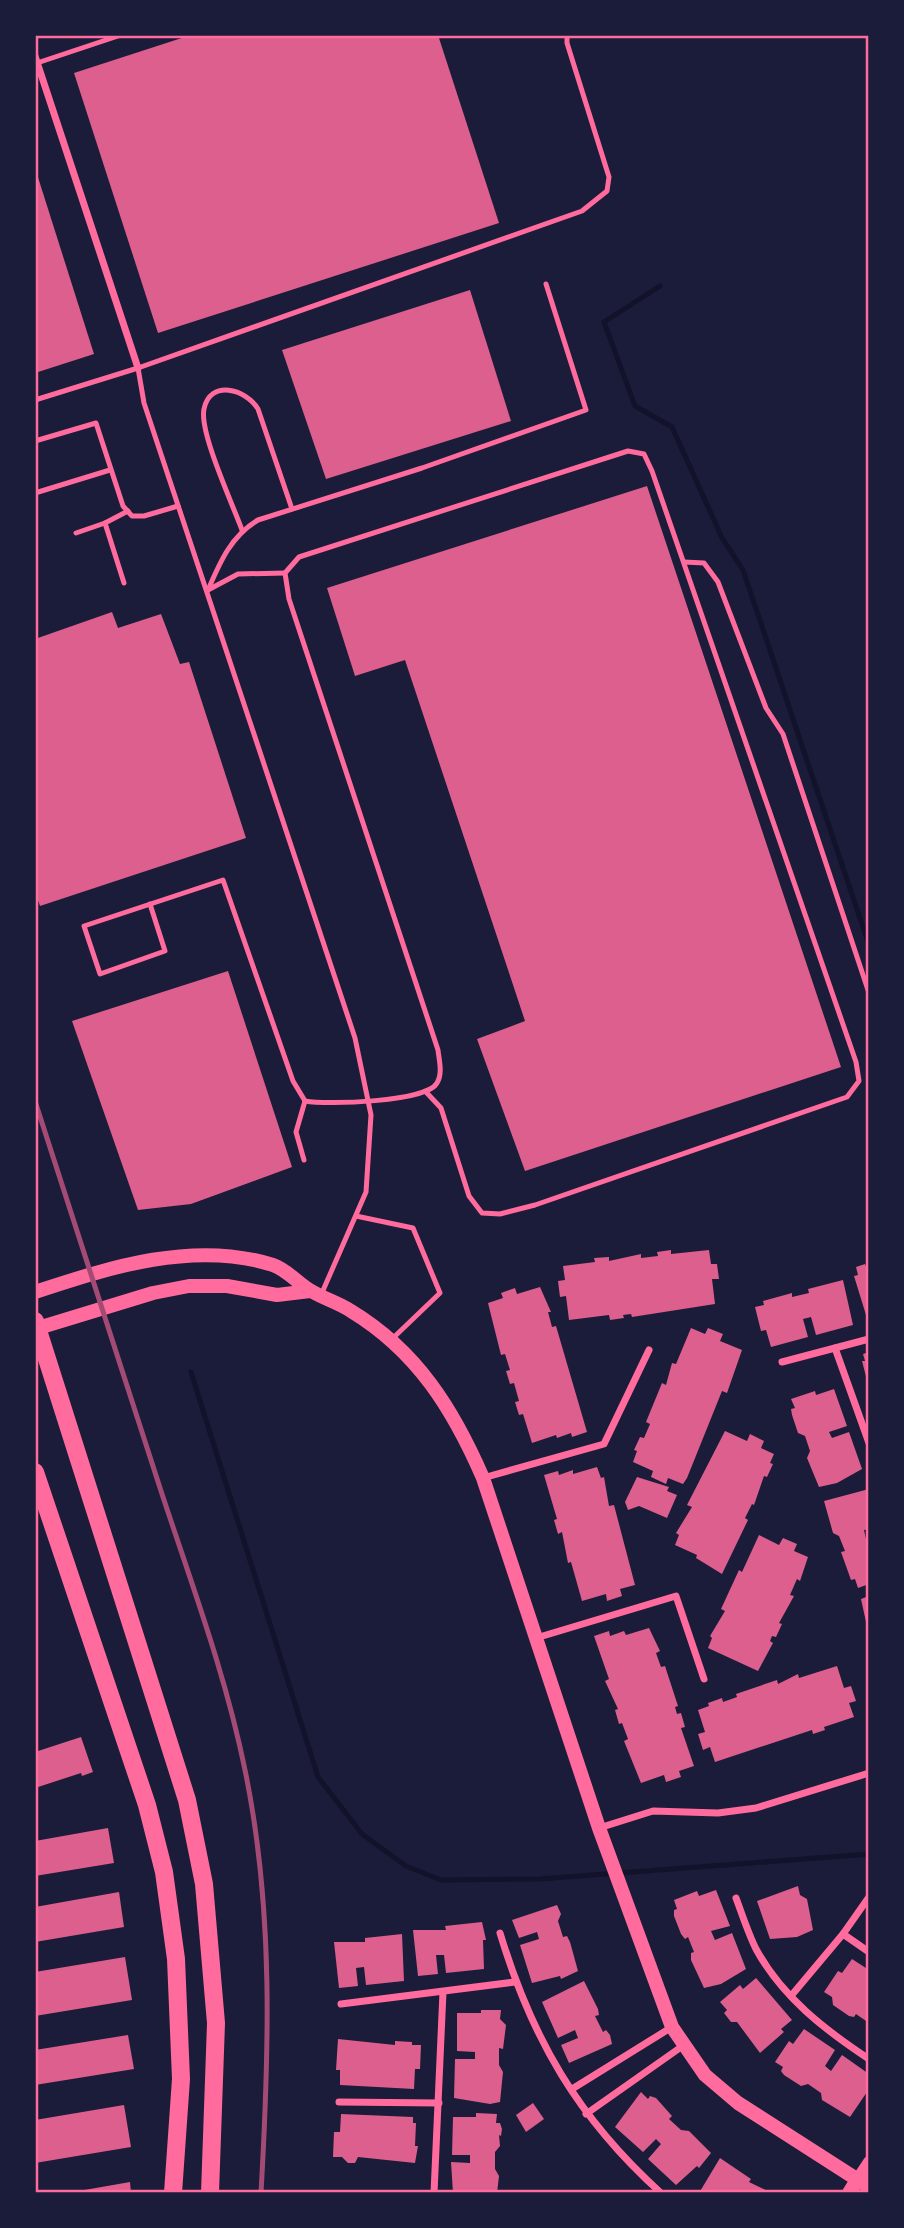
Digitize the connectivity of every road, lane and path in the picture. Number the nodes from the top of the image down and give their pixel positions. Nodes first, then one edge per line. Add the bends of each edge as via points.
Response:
1 (121, 35) edge
2 (567, 35) edge
3 (36, 60) edge
4 (547, 284) dead end
5 (138, 368) junction
6 (35, 400) edge
7 (35, 441) edge
8 (110, 470) junction
9 (35, 494) edge
10 (178, 506) junction
11 (292, 509) junction
12 (128, 511) junction
13 (105, 523) junction
14 (242, 530) junction
15 (76, 533) dead end
16 (684, 562) junction
17 (285, 573) junction
18 (124, 583) dead end
19 (208, 590) junction
20 (150, 904) junction
21 (869, 993) edge
22 (426, 1092) junction
23 (368, 1099) junction
24 (305, 1101) junction
25 (304, 1160) dead end
26 (356, 1216) junction
27 (35, 1292) edge
28 (316, 1293) junction
29 (36, 1326) edge
30 (392, 1339) junction
31 (869, 1339) edge
32 (835, 1348) junction
33 (649, 1350) dead end
34 (782, 1362) dead end
35 (869, 1443) edge
36 (35, 1472) edge
37 (483, 1478) junction
38 (535, 1639) junction
39 (704, 1679) dead end
40 (869, 1773) edge
41 (600, 1828) junction
42 (869, 1897) edge
43 (736, 1898) dead end
44 (500, 1933) dead end
45 (843, 1934) junction
46 (869, 1952) edge
47 (515, 1982) junction
48 (443, 1992) junction
49 (791, 1996) junction
50 (341, 2004) dead end
51 (672, 2027) junction
52 (684, 2045) junction
53 (869, 2059) edge
54 (572, 2089) junction
55 (339, 2102) dead end
56 (439, 2103) junction
57 (586, 2114) junction
58 (869, 2162) edge
59 (863, 2184) edge
60 (173, 2193) edge
61 (210, 2193) edge
62 (434, 2193) edge
63 (661, 2193) edge
64 (849, 2193) edge

1 - 3 lane
2 - 5 lane via 609,177 607,191 597,202 499,243
3 - 5 street
4 - 11 lane via 586,410
5 - 6 lane
5 - 10 lane via 144,403
7 - 8 lane via 96,423
8 - 9 lane
8 - 12 lane
10 - 12 lane via 144,516 132,516
10 - 19 lane
11 - 14 lane
11 - 14 lane via 258,409 250,397 221,391 209,397 204,428
12 - 13 lane
13 - 15 lane
13 - 18 lane
14 - 19 lane
16 - 17 lane via 644,454 628,451 299,558
16 - 21 lane via 704,563 718,582 766,708 783,734
16 - 22 lane via 859,1081 847,1097 535,1205 500,1213 482,1213 469,1196 441,1108
17 - 19 lane via 238,574
17 - 22 lane via 289,599 438,1050 437,1084
19 - 23 lane via 355,1038
20 - 20 lane via 84,926 100,974 165,951
20 - 24 lane via 223,880 293,1081
22 - 23 lane
23 - 24 lane via 324,1104
23 - 26 lane via 366,1192
24 - 25 lane via 296,1132
26 - 28 lane
26 - 30 lane via 413,1228 440,1293
27 - 28 main road via 155,1258 234,1256 276,1266
28 - 29 main road via 277,1295 227,1286 189,1286
28 - 30 main road
29 - 61 main road via 187,1800 204,1884 216,2023
30 - 37 main road via 440,1393
31 - 32 street
32 - 34 street
32 - 35 street
33 - 37 street via 604,1444
36 - 60 main road via 147,1805 164,1872 176,1959 181,2079
37 - 38 main road
38 - 39 street via 676,1596
38 - 41 main road
40 - 41 street via 756,1808 718,1813 653,1811
41 - 51 main road
42 - 45 street
43 - 49 street via 756,1949
44 - 47 street
45 - 46 street
45 - 49 street
47 - 48 street
47 - 54 street via 553,2064
48 - 50 street
48 - 56 street
49 - 53 street via 819,2025
51 - 52 main road
51 - 54 street
52 - 57 street
52 - 59 main road via 705,2075 738,2103
54 - 57 street
55 - 56 street
56 - 62 street
57 - 63 street via 609,2144
58 - 59 street
59 - 64 main road

